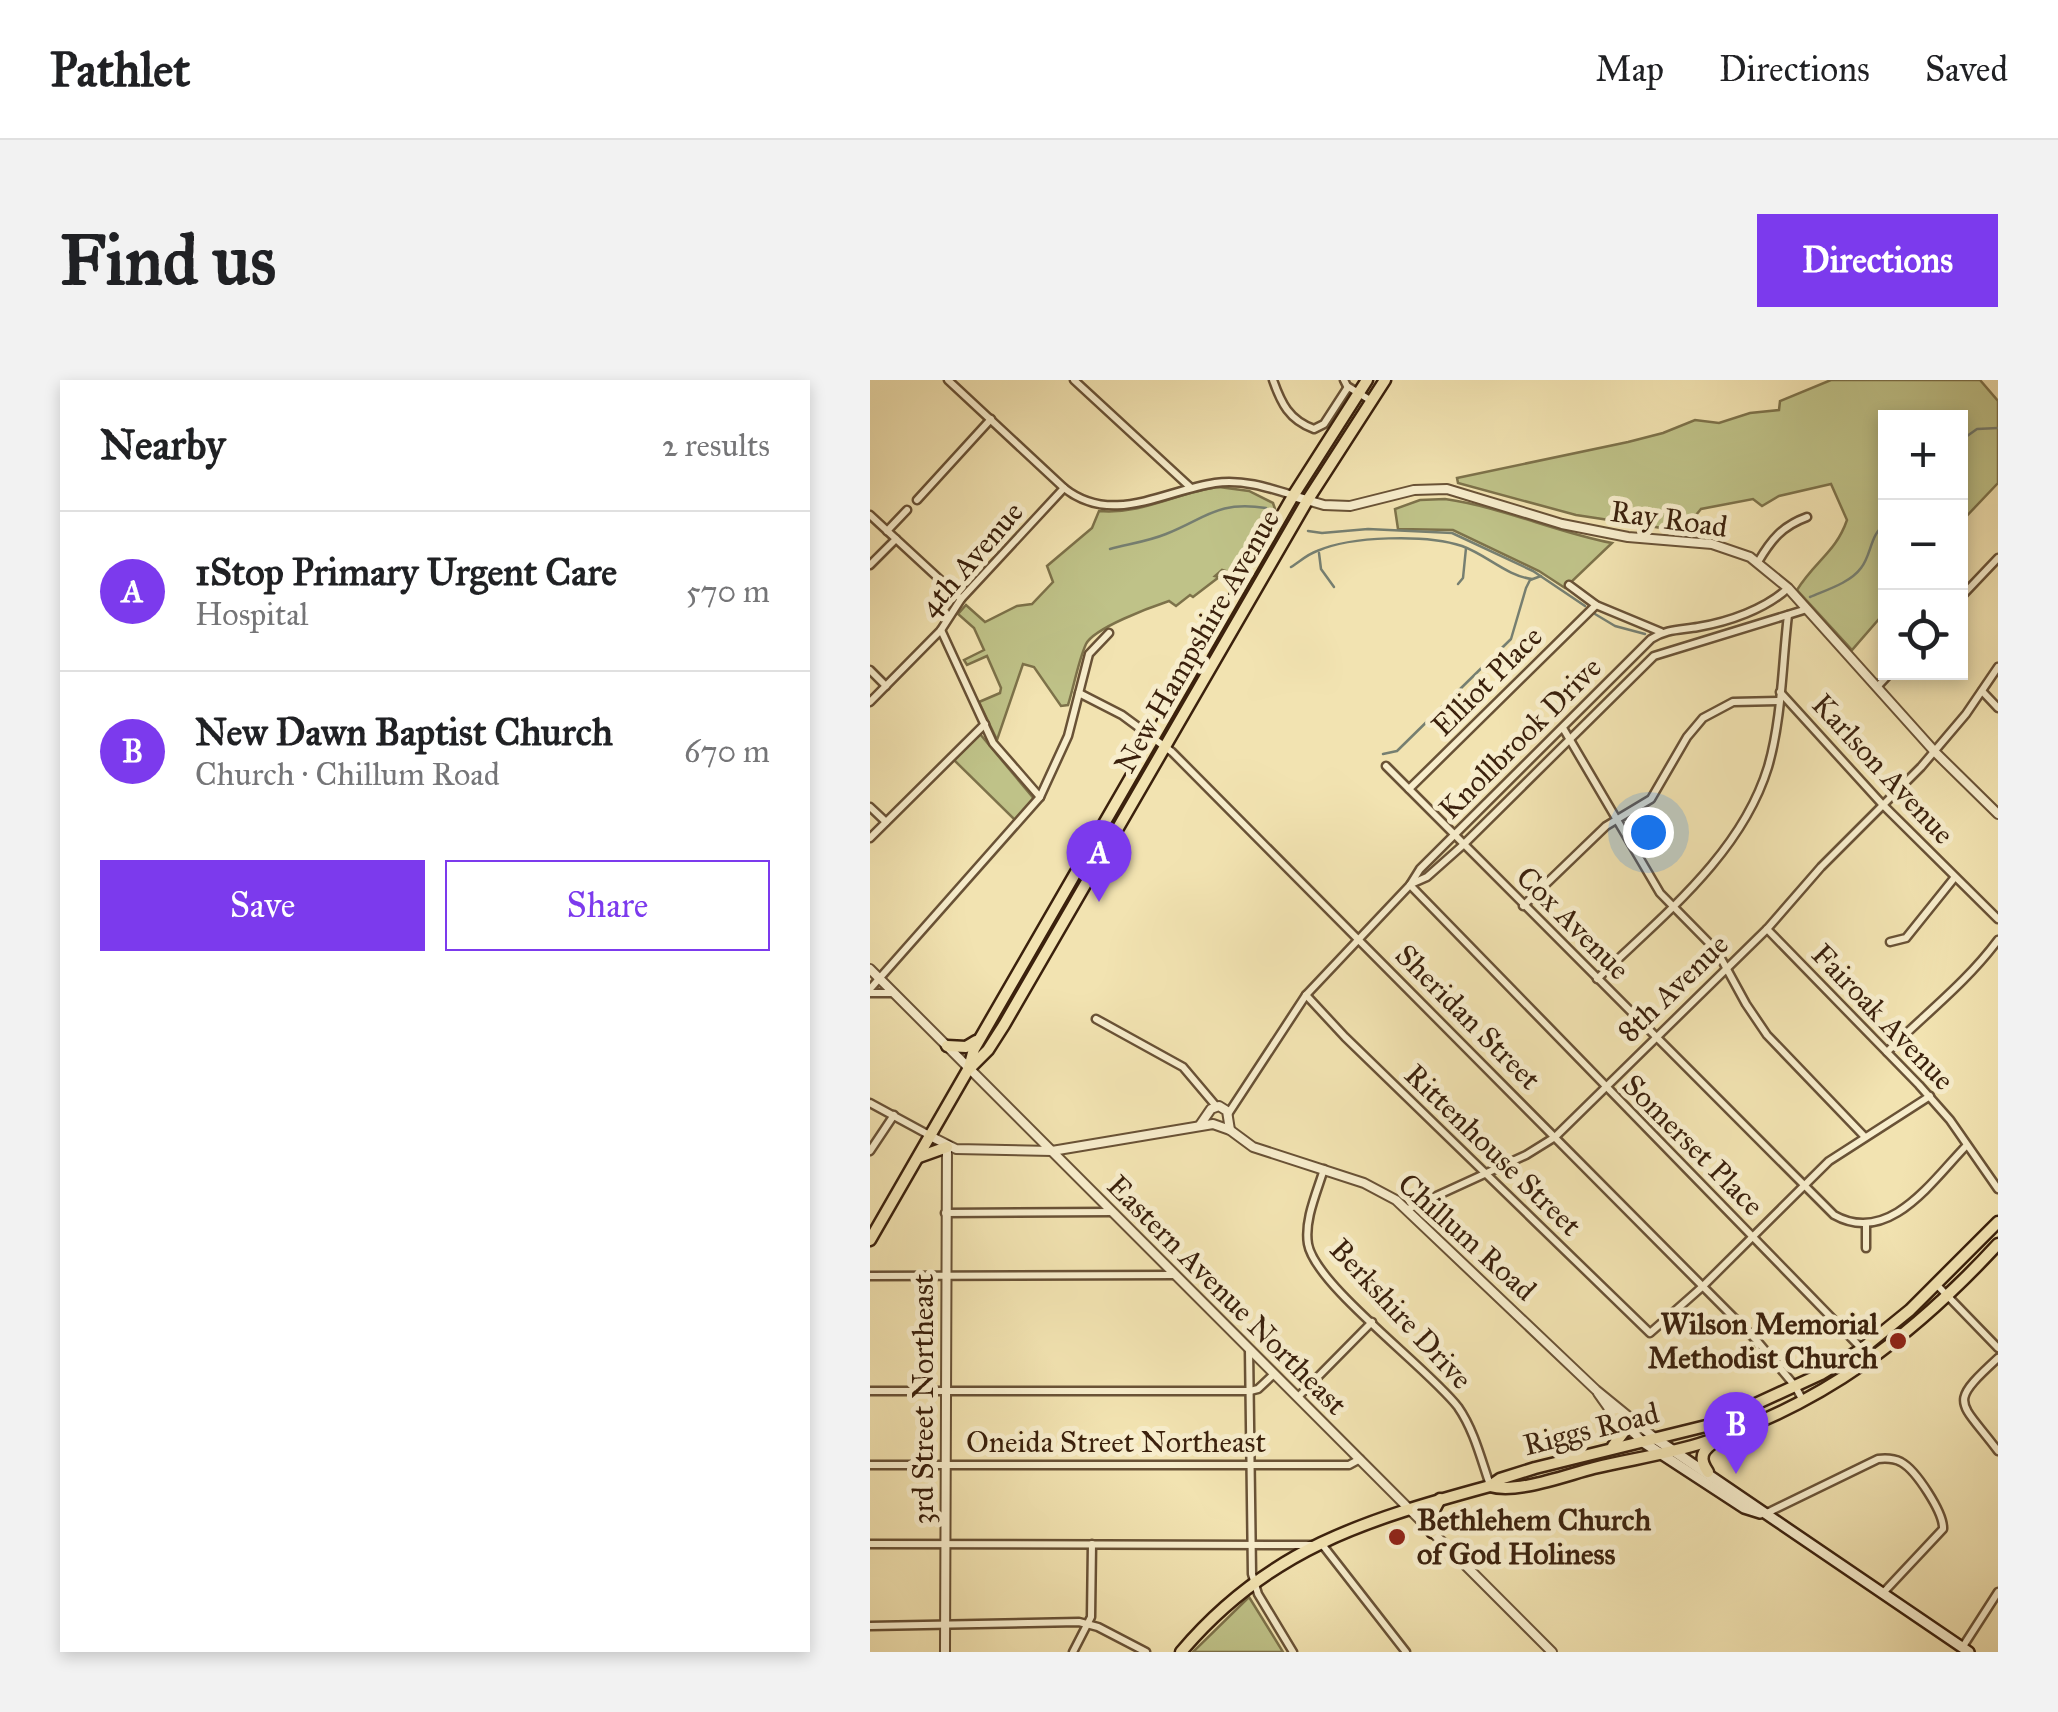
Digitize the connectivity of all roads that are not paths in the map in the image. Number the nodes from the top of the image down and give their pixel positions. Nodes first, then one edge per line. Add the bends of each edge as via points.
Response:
1 (948, 380) edge
2 (1074, 380) edge
3 (1273, 380) edge
4 (1367, 380) edge
5 (1385, 380) edge
6 (1350, 386) edge
7 (1370, 400) junction
8 (991, 419) junction
9 (1064, 488) junction
10 (1191, 488) junction
11 (1293, 496) junction
12 (917, 500) dead end
13 (1307, 501) junction
14 (907, 510) dead end
15 (870, 515) edge
16 (1807, 517) dead end
17 (887, 531) junction
18 (896, 539) junction
19 (1998, 558) edge
20 (1758, 562) junction
21 (870, 565) edge
22 (1569, 585) dead end
23 (1788, 588) junction
24 (1968, 590) edge
25 (961, 599) junction
26 (1596, 605) junction
27 (1807, 609) junction
28 (1788, 615) junction
29 (941, 630) junction
30 (1663, 632) junction
31 (1109, 633) dead end
32 (1672, 648) junction
33 (1998, 667) edge
34 (870, 670) edge
35 (1884, 680) edge
36 (886, 686) junction
37 (1877, 688) junction
38 (1779, 691) junction
39 (1982, 691) junction
40 (1079, 693) junction
41 (1778, 701) junction
42 (870, 702) edge
43 (1998, 708) edge
44 (985, 724) junction
45 (1563, 728) junction
46 (1154, 737) junction
47 (1569, 737) junction
48 (1165, 746) junction
49 (1935, 752) junction
50 (1386, 766) dead end
51 (1409, 790) junction
52 (1040, 797) junction
53 (1882, 804) junction
54 (870, 806) edge
55 (1998, 814) edge
56 (1616, 818) junction
57 (886, 822) junction
58 (1453, 836) junction
59 (870, 838) edge
60 (1463, 845) junction
61 (1955, 877) junction
62 (1410, 885) junction
63 (1523, 906) junction
64 (1672, 906) junction
65 (1998, 919) edge
66 (1767, 929) junction
67 (1360, 939) junction
68 (1998, 940) edge
69 (1890, 942) dead end
70 (1727, 966) junction
71 (870, 969) edge
72 (879, 978) junction
73 (1598, 980) junction
74 (870, 991) edge
75 (894, 993) junction
76 (1306, 995) junction
77 (1096, 1019) dead end
78 (1656, 1034) junction
79 (981, 1037) junction
80 (947, 1046) junction
81 (1887, 1052) junction
82 (978, 1053) junction
83 (969, 1068) junction
84 (1604, 1087) junction
85 (1930, 1096) junction
86 (870, 1102) edge
87 (894, 1114) junction
88 (1217, 1114) junction
89 (930, 1136) junction
90 (1864, 1136) junction
91 (1554, 1137) junction
92 (947, 1146) junction
93 (1966, 1146) junction
94 (870, 1151) edge
95 (1052, 1151) junction
96 (918, 1158) junction
97 (1324, 1169) junction
98 (1486, 1174) junction
99 (1804, 1184) junction
100 (1998, 1189) edge
101 (1408, 1209) junction
102 (1113, 1212) junction
103 (945, 1213) junction
104 (1998, 1222) edge
105 (1866, 1225) junction
106 (1752, 1236) junction
107 (870, 1240) edge
108 (1998, 1244) edge
109 (1866, 1248) dead end
110 (1176, 1275) junction
111 (870, 1276) edge
112 (945, 1276) junction
113 (1936, 1285) junction
114 (1702, 1287) junction
115 (1947, 1296) junction
116 (1372, 1322) junction
117 (1249, 1348) junction
118 (1862, 1348) junction
119 (1998, 1348) edge
120 (1998, 1358) edge
121 (1274, 1374) junction
122 (1795, 1386) junction
123 (1596, 1390) junction
124 (870, 1391) edge
125 (945, 1391) junction
126 (1250, 1391) junction
127 (1298, 1397) junction
128 (1802, 1400) junction
129 (1617, 1418) junction
130 (1724, 1435) junction
131 (1656, 1439) junction
132 (1643, 1442) junction
133 (1674, 1450) junction
134 (1604, 1451) junction
135 (1998, 1451) edge
136 (1660, 1453) junction
137 (1360, 1460) junction
138 (870, 1465) edge
139 (945, 1465) junction
140 (1252, 1465) junction
141 (1708, 1472) junction
142 (1490, 1486) junction
143 (1440, 1499) junction
144 (1408, 1508) junction
145 (1764, 1514) junction
146 (1432, 1532) junction
147 (1318, 1543) junction
148 (870, 1544) edge
149 (945, 1544) junction
150 (1092, 1544) junction
151 (1252, 1544) junction
152 (1254, 1582) junction
153 (1998, 1592) edge
154 (1882, 1594) junction
155 (1089, 1624) junction
156 (945, 1625) junction
157 (870, 1626) edge
158 (1959, 1649) edge
159 (945, 1652) edge
160 (1073, 1652) edge
161 (1146, 1652) edge
162 (1181, 1652) edge
163 (1293, 1652) edge
164 (1406, 1652) edge
165 (1552, 1652) edge

1 - 8 street
2 - 10 street
3 - 6 street via 1287,412 1314,428
4 - 6 main road, New Hampshire Avenue
5 - 7 main road, New Hampshire Avenue
6 - 7 street
6 - 11 main road, New Hampshire Avenue
7 - 13 main road, New Hampshire Avenue
8 - 9 street
8 - 12 street
9 - 10 street via 1086,502 1113,507
9 - 25 street, 4th Avenue
10 - 11 street via 1226,482
11 - 13 street, Ray Road
11 - 46 main road, New Hampshire Avenue
13 - 20 street, Ray Road via 1350,506 1414,490 1447,490 1562,524 1712,544
13 - 48 main road, New Hampshire Avenue
14 - 17 street
15 - 17 street
16 - 20 street via 1774,536
17 - 18 street
18 - 21 street
18 - 25 street
19 - 24 street
20 - 23 street, Ray Road
22 - 26 street
23 - 27 street, Ray Road
23 - 30 street via 1742,614
25 - 29 street, 4th Avenue
26 - 30 street
26 - 51 street, Elliot Place
27 - 28 street
27 - 37 street, Ray Road
28 - 32 street
28 - 38 street
29 - 36 street, 4th Avenue
29 - 44 street
30 - 32 street
30 - 32 street
30 - 45 street, Knollbrook Drive
31 - 40 street via 1089,654
32 - 47 street, Knollbrook Drive via 1640,668
33 - 39 street, 8th Avenue
34 - 36 street
35 - 37 street
36 - 42 street, 4th Avenue
37 - 49 street, Ray Road
38 - 41 street
38 - 53 street, Karlson Avenue
39 - 43 street
39 - 49 street, 8th Avenue
40 - 46 street, Sheridan Street
40 - 52 street
41 - 56 street via 1742,700 1710,712 1651,798
41 - 64 street via 1769,764 1749,815
44 - 52 street via 1000,753
44 - 57 street
45 - 47 street
45 - 58 street, Knollbrook Drive
46 - 48 street, Sheridan Street
46 - 79 main road, New Hampshire Avenue
47 - 56 street
47 - 60 street, Knollbrook Drive
48 - 67 street, Sheridan Street
48 - 82 main road, New Hampshire Avenue via 1004,1025
49 - 53 street, 8th Avenue
49 - 55 street, Ray Road
50 - 51 street, Cox Avenue
51 - 58 street, Cox Avenue
52 - 72 street
53 - 61 street, Karlson Avenue
53 - 66 street, 8th Avenue
54 - 57 street
56 - 63 street
56 - 64 street
57 - 59 street
58 - 60 street, Cox Avenue
58 - 62 street, Knollbrook Drive
60 - 62 street, Knollbrook Drive
60 - 63 street, Cox Avenue
61 - 65 street, Karlson Avenue
61 - 69 street via 1906,938
62 - 67 street, Knollbrook Drive
62 - 84 street, Somerset Place
63 - 73 street, Cox Avenue
64 - 70 street
64 - 73 street
66 - 70 street, 8th Avenue
66 - 81 street, Fairoak Avenue
67 - 76 street, Knollbrook Drive
67 - 91 street, Sheridan Street
68 - 81 street via 1954,992
70 - 78 street, 8th Avenue
70 - 90 street via 1767,1035
71 - 72 street, Eastern Avenue Northeast
72 - 74 street
72 - 75 street, Eastern Avenue Northeast
73 - 78 street, Cox Avenue
74 - 75 street
75 - 80 street, Eastern Avenue Northeast
76 - 88 street, Knollbrook Drive via 1248,1088
76 - 98 street, Rittenhouse Street
77 - 88 street via 1170,1057 1196,1080
78 - 84 street, 8th Avenue
78 - 99 street, Cox Avenue
79 - 80 main road via 966,1047
79 - 82 main road, New Hampshire Avenue
80 - 83 street, Eastern Avenue Northeast
81 - 85 street, Fairoak Avenue
82 - 83 main road, New Hampshire Avenue
83 - 89 main road, New Hampshire Avenue
83 - 95 street, Eastern Avenue Northeast
84 - 91 street, 8th Avenue
84 - 106 street, Somerset Place
85 - 90 street
85 - 93 street, Fairoak Avenue
86 - 87 street
87 - 89 street
87 - 94 street
88 - 95 street via 1170,1134
88 - 97 street, Chillum Road via 1253,1146
89 - 92 street
89 - 96 main road, New Hampshire Avenue
90 - 99 street
91 - 98 street, 8th Avenue
91 - 114 street, Sheridan Street
92 - 95 street
92 - 96 main road
92 - 103 street, 3rd Street Northeast
93 - 100 street, Fairoak Avenue
93 - 105 street via 1898,1213
95 - 102 street, Eastern Avenue Northeast
96 - 107 main road, New Hampshire Avenue
97 - 101 street, Chillum Road via 1364,1182
97 - 116 street, Berkshire Drive via 1308,1226 1310,1250
98 - 101 street, 8th Avenue
98 - 114 street, Rittenhouse Street via 1650,1333
99 - 105 street, Cox Avenue via 1834,1214
99 - 106 street
101 - 123 street, Chillum Road
102 - 103 street
102 - 110 street, Eastern Avenue Northeast
103 - 112 street, 3rd Street Northeast
104 - 113 main road, Riggs Road
105 - 109 street
106 - 114 street
106 - 118 street, Somerset Place
108 - 115 main road, Riggs Road
110 - 112 street
110 - 117 street, Eastern Avenue Northeast
111 - 112 street
112 - 125 street, 3rd Street Northeast
113 - 115 street
113 - 118 main road, Riggs Road
114 - 122 street, Sheridan Street
115 - 119 street
115 - 128 main road, Riggs Road via 1876,1358
116 - 127 street
116 - 142 street, Berkshire Drive via 1457,1406
117 - 121 street, Eastern Avenue Northeast
117 - 126 street
118 - 122 main road, Riggs Road
120 - 135 street via 1962,1397
121 - 126 street
121 - 127 street, Eastern Avenue Northeast
122 - 128 street, Sheridan Street
122 - 131 main road, Riggs Road via 1727,1418
123 - 129 street, Chillum Road
123 - 131 street, Chillum Road
124 - 125 street
125 - 126 street
125 - 139 street, 3rd Street Northeast
126 - 140 street
127 - 137 street, Eastern Avenue Northeast
128 - 130 main road, Riggs Road
129 - 132 street, Chillum Road
129 - 134 main road via 1624,1433
130 - 133 main road, Riggs Road
130 - 141 main road via 1704,1451
131 - 132 main road, Riggs Road
131 - 133 main road, Chillum Road
132 - 134 main road, Riggs Road
132 - 136 main road, Chillum Road
133 - 136 main road, Riggs Road
133 - 141 main road, Chillum Road
134 - 142 main road, Riggs Road
136 - 142 main road, Riggs Road via 1534,1483
136 - 145 main road, Chillum Road
137 - 140 street, Oneida Street Northeast
137 - 144 street, Eastern Avenue Northeast
138 - 139 street, Oneida Street Northeast
139 - 140 street, Oneida Street Northeast
139 - 149 street, 3rd Street Northeast
140 - 151 street
141 - 145 main road, Chillum Road
142 - 143 main road, Riggs Road
143 - 144 main road, Riggs Road
143 - 146 main road
144 - 146 street, Eastern Avenue Northeast
144 - 147 main road, Riggs Road
145 - 154 main road, Chillum Road
145 - 154 street via 1878,1459 1902,1462 1941,1514 1943,1529
146 - 165 street, Eastern Avenue Northeast
147 - 151 street
147 - 152 main road, Riggs Road
147 - 164 street
148 - 149 street
149 - 150 street
149 - 156 street, 3rd Street Northeast
150 - 151 street
150 - 155 street
151 - 152 street
152 - 162 main road, Riggs Road
152 - 163 street
153 - 158 street
154 - 158 main road, Chillum Road
155 - 156 street
155 - 160 street
155 - 161 street
156 - 157 street
156 - 159 street, 3rd Street Northeast

